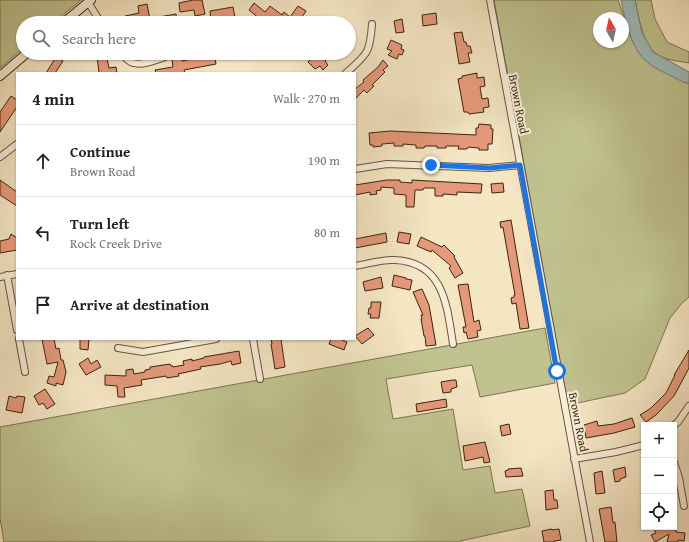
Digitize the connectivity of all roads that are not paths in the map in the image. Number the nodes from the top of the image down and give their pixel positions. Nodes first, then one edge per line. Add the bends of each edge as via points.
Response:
1 (490, 0) edge
2 (89, 1) edge
3 (71, 16) edge
4 (98, 16) edge
5 (372, 24) dead end
6 (19, 60) edge
7 (128, 60) edge
8 (154, 60) edge
9 (347, 72) edge
10 (0, 76) edge
11 (16, 145) edge
12 (0, 158) edge
13 (520, 165) junction
14 (356, 169) edge
15 (356, 266) edge
16 (16, 274) edge
17 (7, 275) junction
18 (0, 277) edge
19 (16, 324) edge
20 (19, 340) edge
21 (210, 340) edge
22 (253, 340) edge
23 (453, 344) dead end
24 (118, 348) dead end
25 (24, 372) dead end
26 (260, 379) dead end
27 (689, 406) edge
28 (677, 423) edge
29 (641, 446) edge
30 (574, 459) junction
31 (677, 472) edge
32 (684, 506) dead end
33 (590, 542) edge

1 - 13 street, Brown Road
2 - 3 main road
2 - 4 street
5 - 9 street via 368,50
6 - 10 main road
7 - 8 street via 135,64
11 - 12 street
13 - 14 street via 490,168 387,164
13 - 30 street, Brown Road
15 - 23 street via 393,260 408,261 432,276 441,288
16 - 17 street
17 - 18 street
17 - 19 street
20 - 25 street
21 - 24 street via 143,352
22 - 26 street
27 - 28 street
29 - 30 street
30 - 33 street, Brown Road
31 - 32 street

